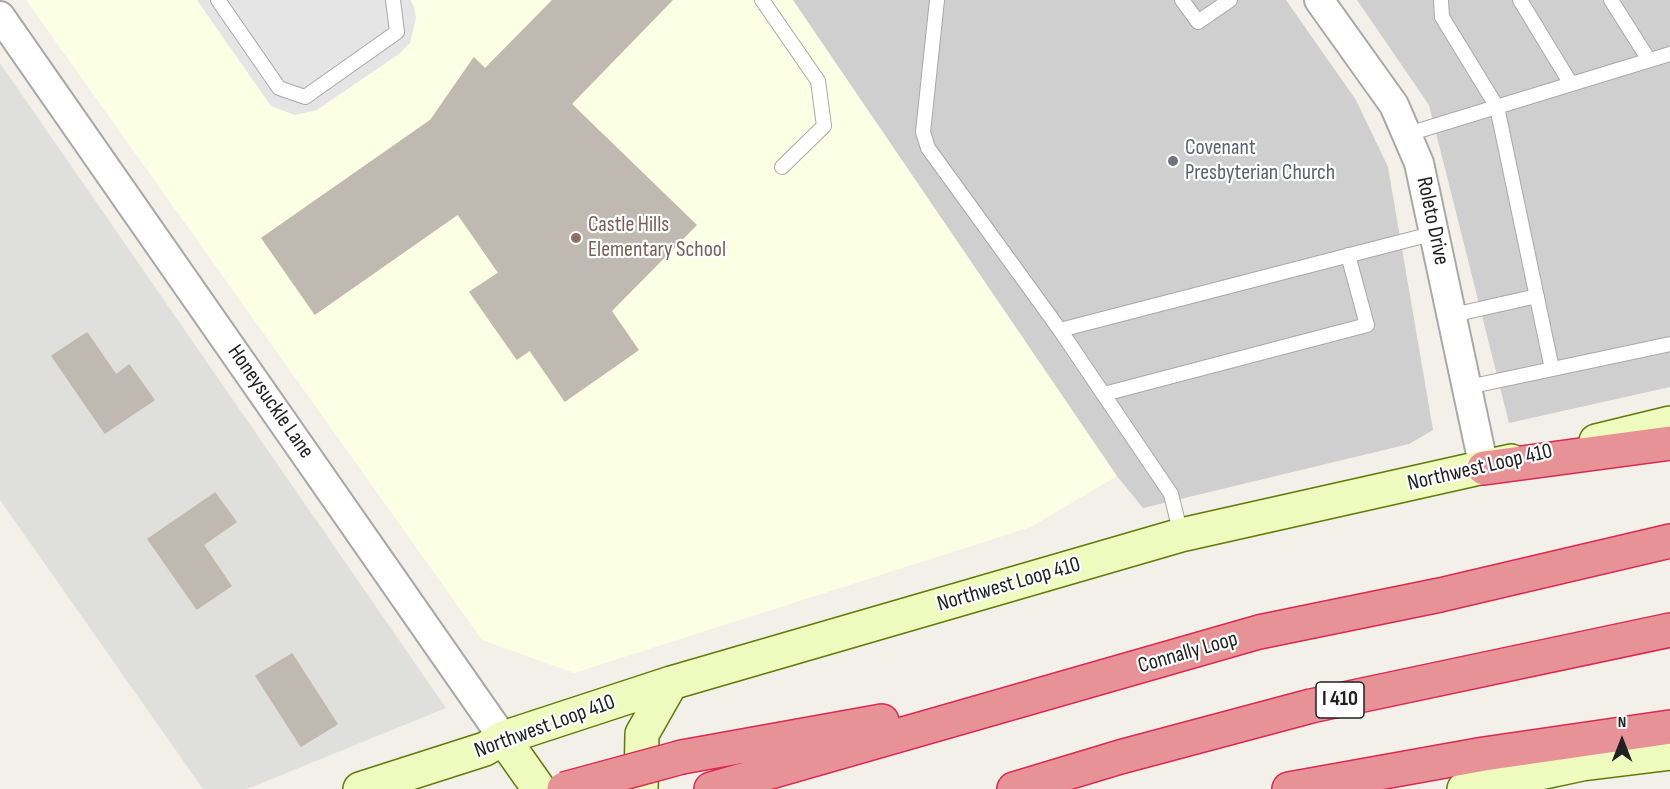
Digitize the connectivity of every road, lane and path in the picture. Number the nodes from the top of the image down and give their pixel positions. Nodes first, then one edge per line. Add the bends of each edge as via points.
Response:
1 (218, 0) edge
2 (393, 0) edge
3 (762, 0) edge
4 (937, 0) edge
5 (1182, 0) edge
6 (1230, 0) edge
7 (1319, 0) edge
8 (1441, 0) edge
9 (1520, 0) edge
10 (1611, 0) edge
11 (0, 16) edge
12 (1670, 54) edge
13 (1649, 60) junction
14 (1571, 84) junction
15 (1497, 107) junction
16 (1408, 134) junction
17 (783, 167) dead end
18 (1435, 233) junction
19 (1348, 255) junction
20 (1537, 296) junction
21 (1453, 315) junction
22 (1060, 330) junction
23 (1670, 344) edge
24 (1552, 369) junction
25 (1468, 387) junction
26 (1104, 394) junction
27 (1670, 423) edge
28 (1670, 443) edge
29 (1484, 468) junction
30 (1182, 535) junction
31 (1670, 541) edge
32 (1670, 630) edge
33 (671, 682) junction
34 (1073, 686) junction
35 (1670, 727) edge
36 (503, 738) junction
37 (1670, 753) edge
38 (360, 789) edge
39 (539, 789) edge
40 (564, 789) edge
41 (641, 789) edge
42 (711, 789) edge
43 (1014, 789) edge
44 (1289, 789) edge
45 (1464, 789) edge

1 - 2 lane via 279,88 305,97 397,32
3 - 17 lane via 818,81 824,126
4 - 22 lane via 923,132 928,148
5 - 6 lane via 1198,22
7 - 16 street, Roleto Drive via 1378,80
8 - 15 lane via 1442,17
9 - 14 lane
10 - 13 lane
11 - 36 street, Honeysuckle Lane
12 - 13 lane
13 - 14 lane
14 - 15 lane
15 - 16 lane
15 - 20 lane
16 - 18 street, Roleto Drive
18 - 19 lane
18 - 21 street, Roleto Drive
19 - 22 lane
19 - 26 lane via 1367,325
20 - 21 lane
20 - 24 lane
21 - 25 street, Roleto Drive
22 - 26 lane
23 - 24 lane
24 - 25 lane
25 - 29 street, Roleto Drive
26 - 30 lane via 1171,494
27 - 29 main road, Northwest Loop 410
28 - 29 highway
29 - 30 main road, Northwest Loop 410
30 - 33 main road, Northwest Loop 410
31 - 34 highway, Connally Loop via 1260,632
32 - 43 highway, I 410 via 1311,706
33 - 36 main road, Northwest Loop 410
33 - 41 main road via 642,734
34 - 40 highway, bridge via 682,757
34 - 42 highway, Connally Loop
35 - 44 highway via 1484,754
36 - 38 main road, Northwest Loop 410 via 485,749
36 - 39 main road, Honeysuckle Lane
37 - 45 main road via 1582,764

